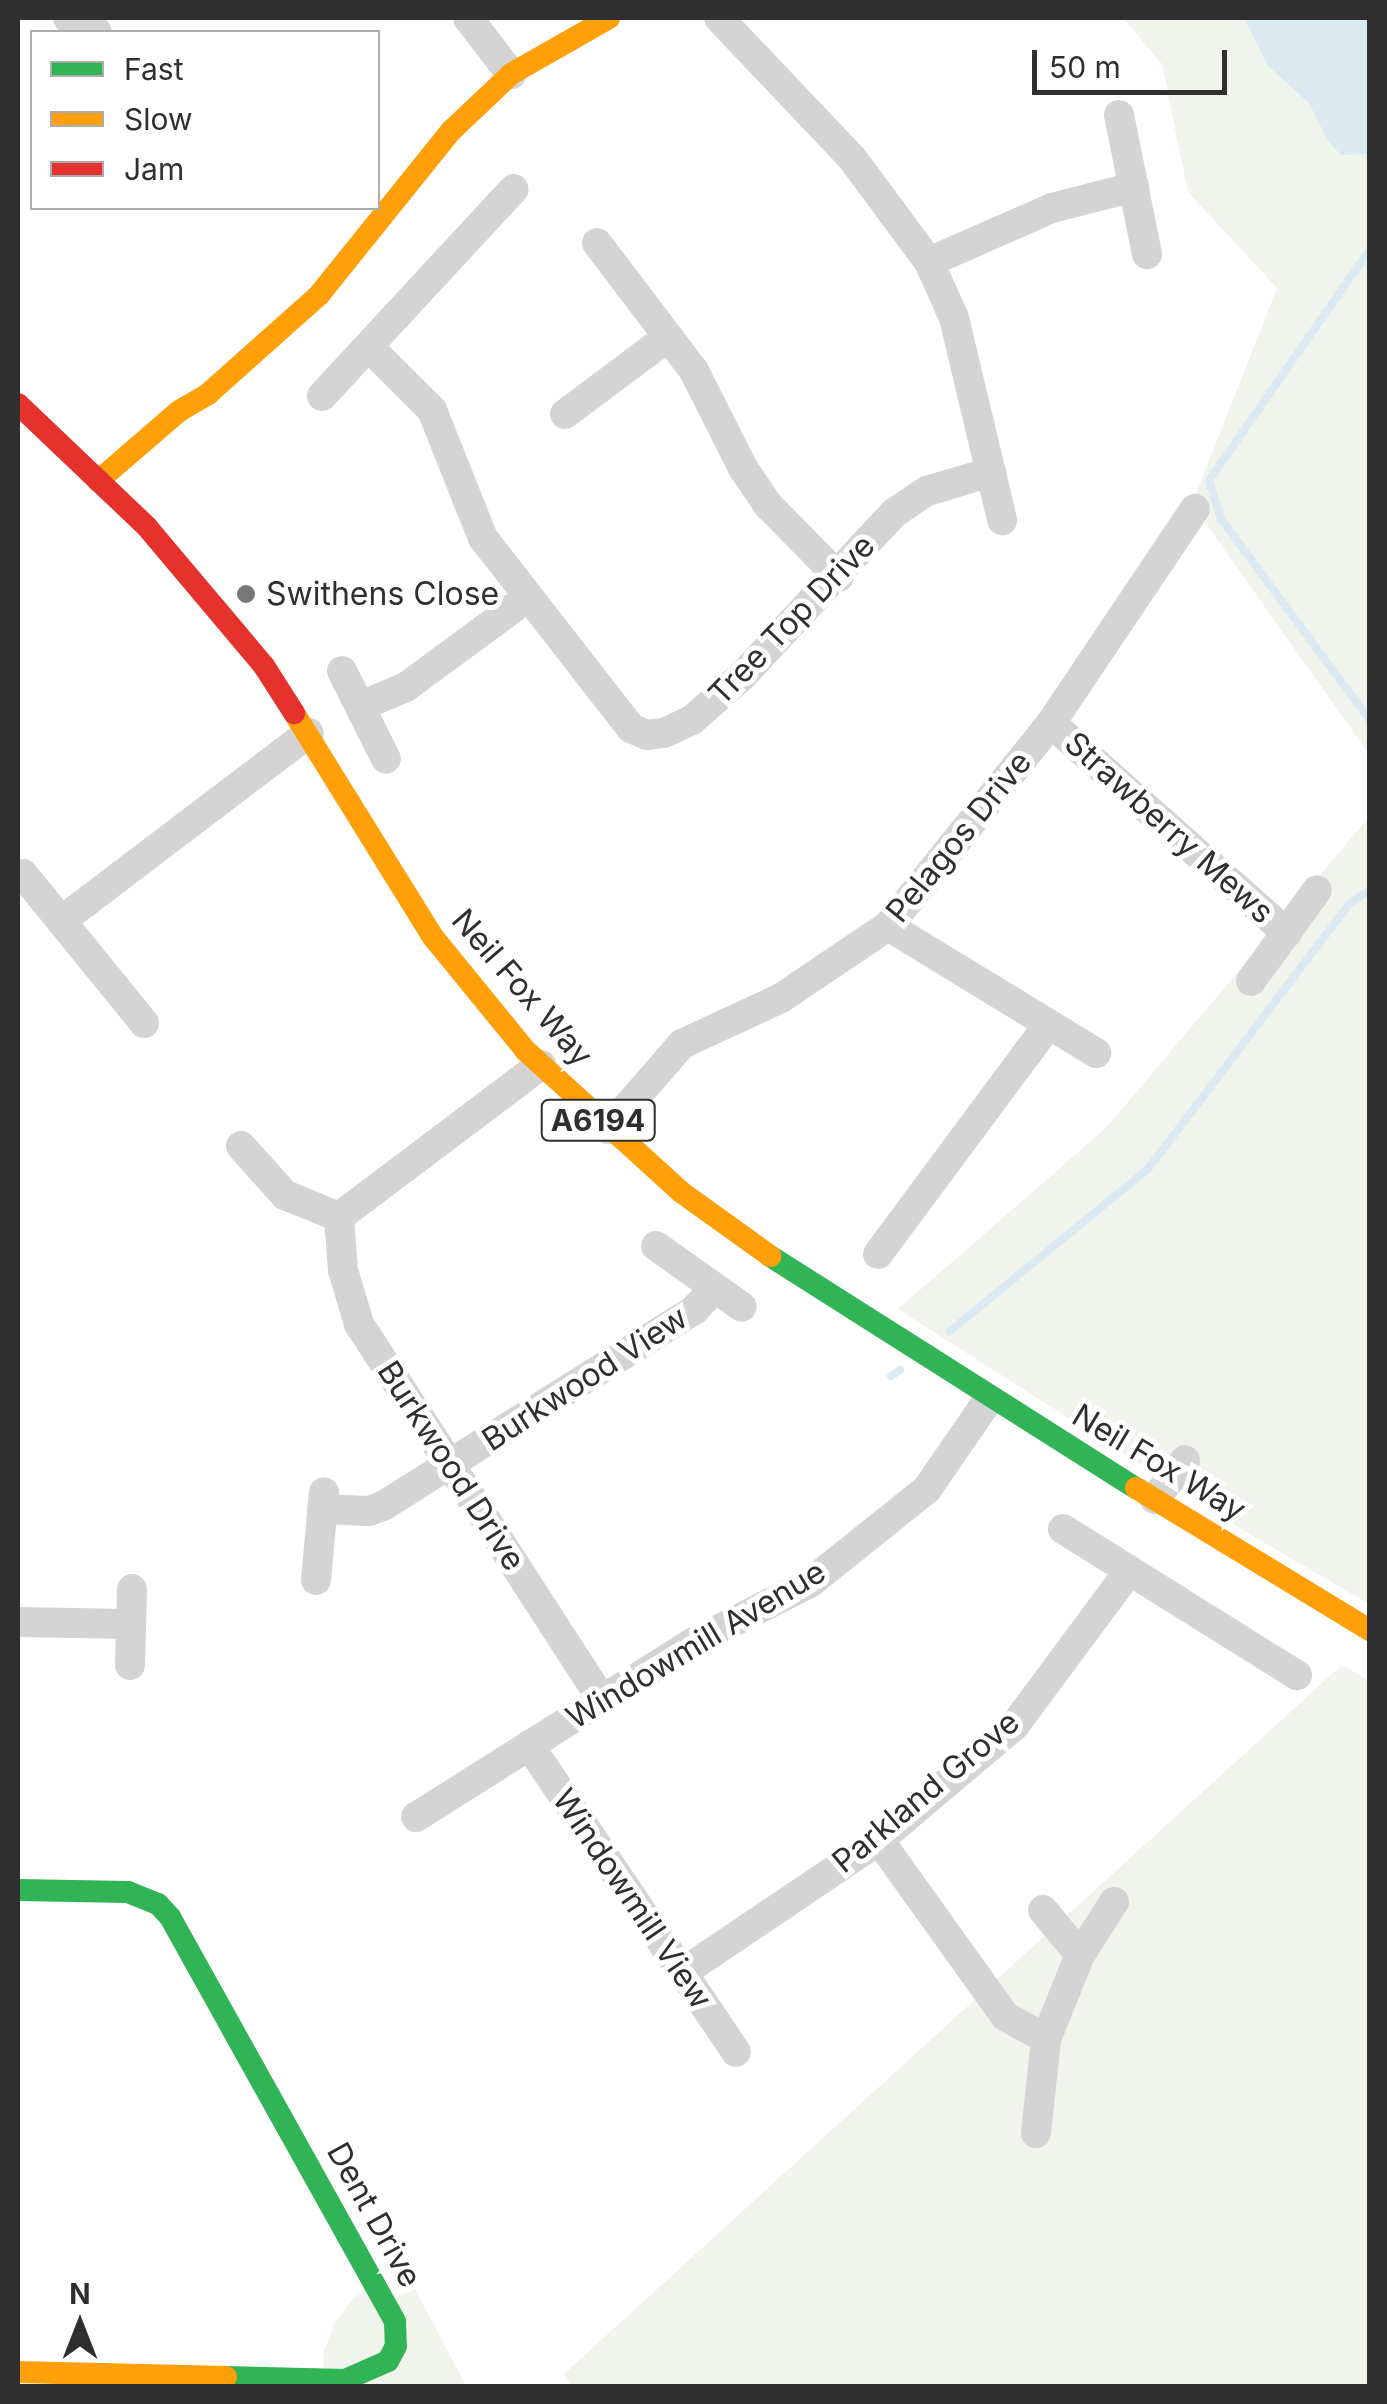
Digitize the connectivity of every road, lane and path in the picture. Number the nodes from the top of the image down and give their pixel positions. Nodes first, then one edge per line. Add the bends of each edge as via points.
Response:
1 (68, 18) edge
2 (468, 18) edge
3 (609, 18) edge
4 (719, 18) edge
5 (93, 30) edge
6 (510, 74) junction
7 (1119, 115) dead end
8 (1134, 187) junction
9 (514, 189) dead end
10 (597, 243) dead end
11 (1147, 254) dead end
12 (930, 262) junction
13 (668, 337) junction
14 (368, 348) junction
15 (208, 394) junction
16 (322, 396) dead end
17 (18, 404) edge
18 (565, 414) dead end
19 (991, 472) junction
20 (98, 481) junction
21 (117, 498) junction
22 (1196, 509) dead end
23 (1002, 520) dead end
24 (839, 577) junction
25 (528, 597) junction
26 (342, 671) dead end
27 (363, 705) junction
28 (1052, 723) junction
29 (309, 733) junction
30 (386, 758) dead end
31 (23, 874) dead end
32 (1317, 890) dead end
33 (61, 921) junction
34 (888, 926) junction
35 (1287, 933) junction
36 (1252, 981) dead end
37 (144, 1023) dead end
38 (1048, 1025) junction
39 (1096, 1053) dead end
40 (541, 1066) junction
41 (608, 1129) junction
42 (241, 1146) dead end
43 (338, 1217) junction
44 (656, 1246) dead end
45 (878, 1254) dead end
46 (715, 1288) junction
47 (742, 1307) dead end
48 (990, 1399) junction
49 (1185, 1460) dead end
50 (450, 1465) junction
51 (1155, 1499) junction
52 (1063, 1528) dead end
53 (1130, 1570) junction
54 (316, 1580) dead end
55 (132, 1589) dead end
56 (18, 1622) edge
57 (130, 1624) junction
58 (1370, 1630) edge
59 (130, 1665) dead end
60 (1297, 1675) dead end
61 (602, 1699) junction
62 (529, 1746) junction
63 (416, 1816) dead end
64 (879, 1840) junction
65 (18, 1890) edge
66 (1114, 1902) dead end
67 (1044, 1910) dead end
68 (1080, 1956) junction
69 (682, 1973) junction
70 (1046, 2039) junction
71 (736, 2052) dead end
72 (1036, 2133) dead end
73 (18, 2372) edge

1 - 5 street
2 - 6 street
3 - 6 street
4 - 12 street via 852,158
6 - 15 street via 451,131 318,296
7 - 8 street
8 - 11 street
8 - 12 street via 1052,208
9 - 14 street
10 - 13 street
12 - 19 street via 954,318
13 - 18 street
13 - 24 street via 694,371 768,506
14 - 16 street
14 - 25 street via 432,410 483,538
15 - 20 street
15 - 21 street via 198,417
17 - 20 street, Neil Fox Way / A6194
19 - 23 street
19 - 24 street, Tree Top Drive via 927,490 894,513
20 - 21 street, Neil Fox Way / A6194
21 - 29 street, Neil Fox Way / A6194 via 264,666
22 - 28 street, Pelagos Drive
24 - 25 street, Tree Top Drive via 692,720 647,736 631,728
25 - 27 street via 406,686
26 - 27 street
27 - 30 street
28 - 34 street, Pelagos Drive
28 - 35 street, Strawberry Mews
29 - 33 street
29 - 40 street, Neil Fox Way / A6194 via 433,937
31 - 33 street
32 - 35 street, Strawberry Mews
33 - 37 street
34 - 38 street
34 - 41 street, Pelagos Drive via 781,998 682,1044
35 - 36 street, Strawberry Mews
38 - 39 street
38 - 45 street
40 - 41 street, Neil Fox Way / A6194
40 - 43 street
41 - 48 street, Neil Fox Way / A6194 via 721,1224
42 - 43 street via 286,1196
43 - 50 street, Burkwood Drive via 343,1270 360,1324
44 - 46 street, Burkwood View
46 - 47 street, Burkwood View
46 - 50 street, Burkwood View via 694,1310
48 - 51 street, Neil Fox Way / A6194
48 - 61 street, Windowmill Avenue via 926,1489 811,1582
49 - 51 street
50 - 54 street, Burkwood View via 377,1509 323,1499
50 - 61 street, Burkwood Drive
51 - 58 street, Neil Fox Way / A6194
52 - 53 street
53 - 60 street
53 - 64 street, Parkland Grove via 1014,1726
55 - 57 street
56 - 57 street
57 - 59 street
61 - 62 street, Windowmill Avenue
62 - 63 street, Windowmill Avenue
62 - 69 street, Windowmill View
64 - 69 street, Parkland Grove
64 - 70 street via 1004,2016
65 - 73 street, Dent Drive via 128,1892 158,1904 396,2322 388,2361 346,2380
66 - 68 street
67 - 68 street
68 - 70 street
69 - 71 street, Windowmill View
70 - 72 street

